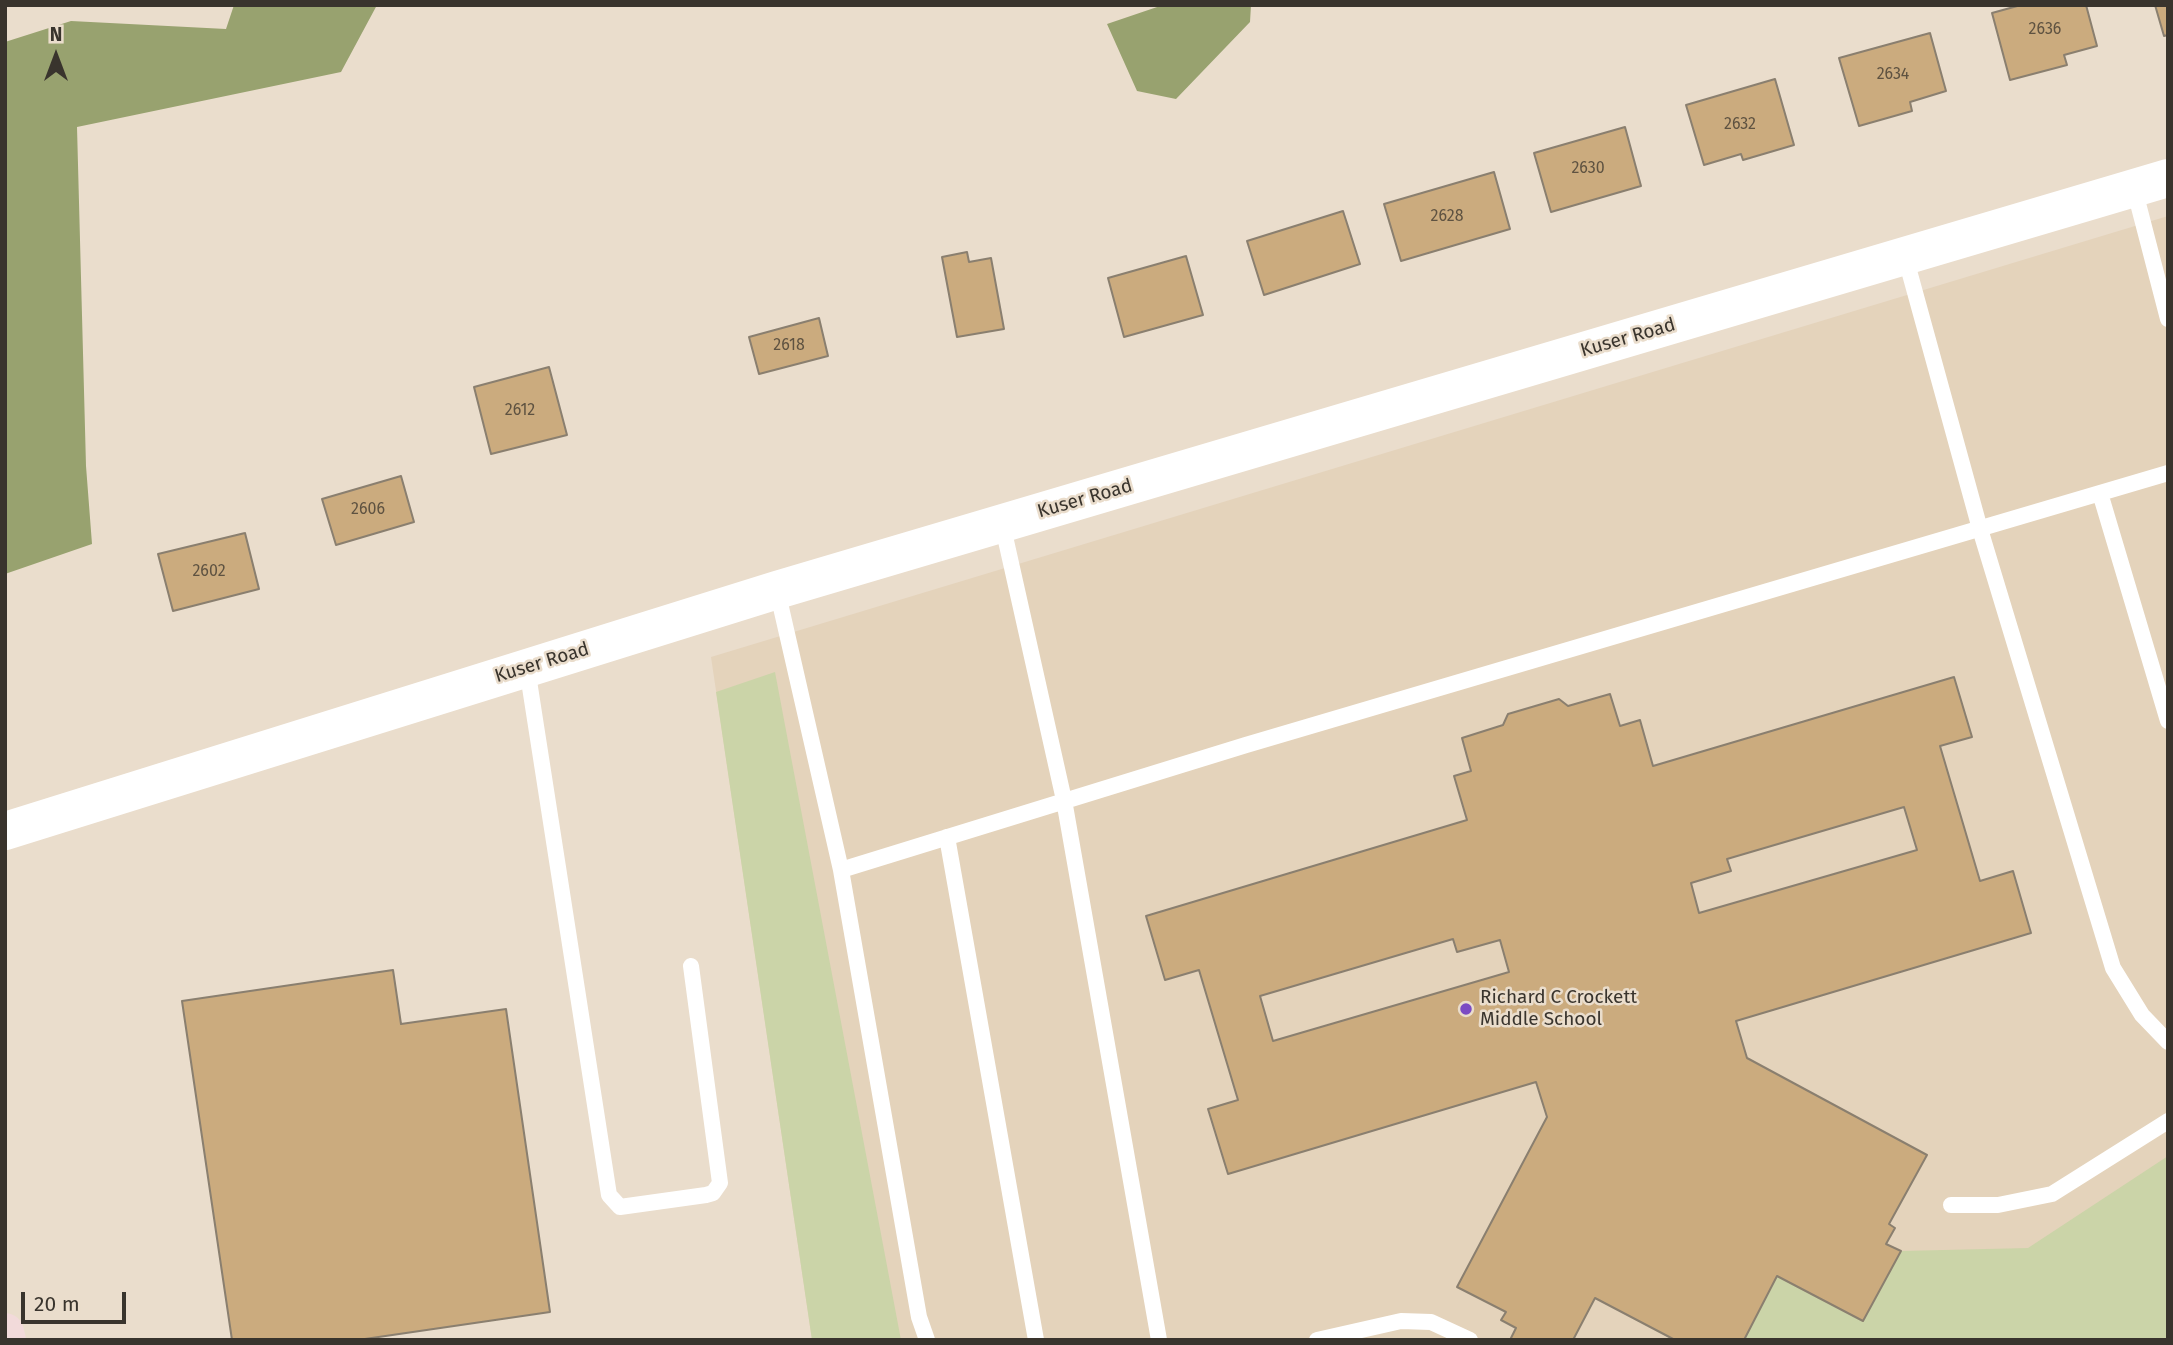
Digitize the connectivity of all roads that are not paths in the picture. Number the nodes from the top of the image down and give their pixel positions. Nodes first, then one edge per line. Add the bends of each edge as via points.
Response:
1 (2151, 183) edge
2 (1905, 256) junction
3 (2168, 319) edge
4 (2168, 473) edge
5 (2100, 493) junction
6 (1002, 523) junction
7 (1980, 528) junction
8 (777, 590) junction
9 (527, 668) junction
10 (2168, 721) edge
11 (1064, 800) junction
12 (5, 831) edge
13 (947, 837) junction
14 (841, 870) junction
15 (691, 966) dead end
16 (2168, 1042) edge
17 (2168, 1121) edge
18 (1951, 1205) dead end
19 (5, 1332) edge
20 (7, 1340) edge
21 (928, 1340) edge
22 (1036, 1340) edge
23 (1159, 1340) edge
24 (1317, 1340) edge
25 (1470, 1340) edge

1 - 2 street, Kuser Road
1 - 3 lane
2 - 6 street, Kuser Road
2 - 7 lane
4 - 5 lane
5 - 7 lane
5 - 10 lane
6 - 8 street, Kuser Road
6 - 11 lane
7 - 11 lane
7 - 16 lane via 2112,968 2142,1015
8 - 9 street, Kuser Road
8 - 14 lane
9 - 12 street, Kuser Road
9 - 15 lane via 609,1195 620,1207 706,1195 720,1183
11 - 13 lane
11 - 23 lane
13 - 14 lane
13 - 22 lane
14 - 21 lane via 919,1317
17 - 18 lane via 2052,1194 1997,1205
19 - 20 main road
24 - 25 lane via 1401,1321 1431,1322

